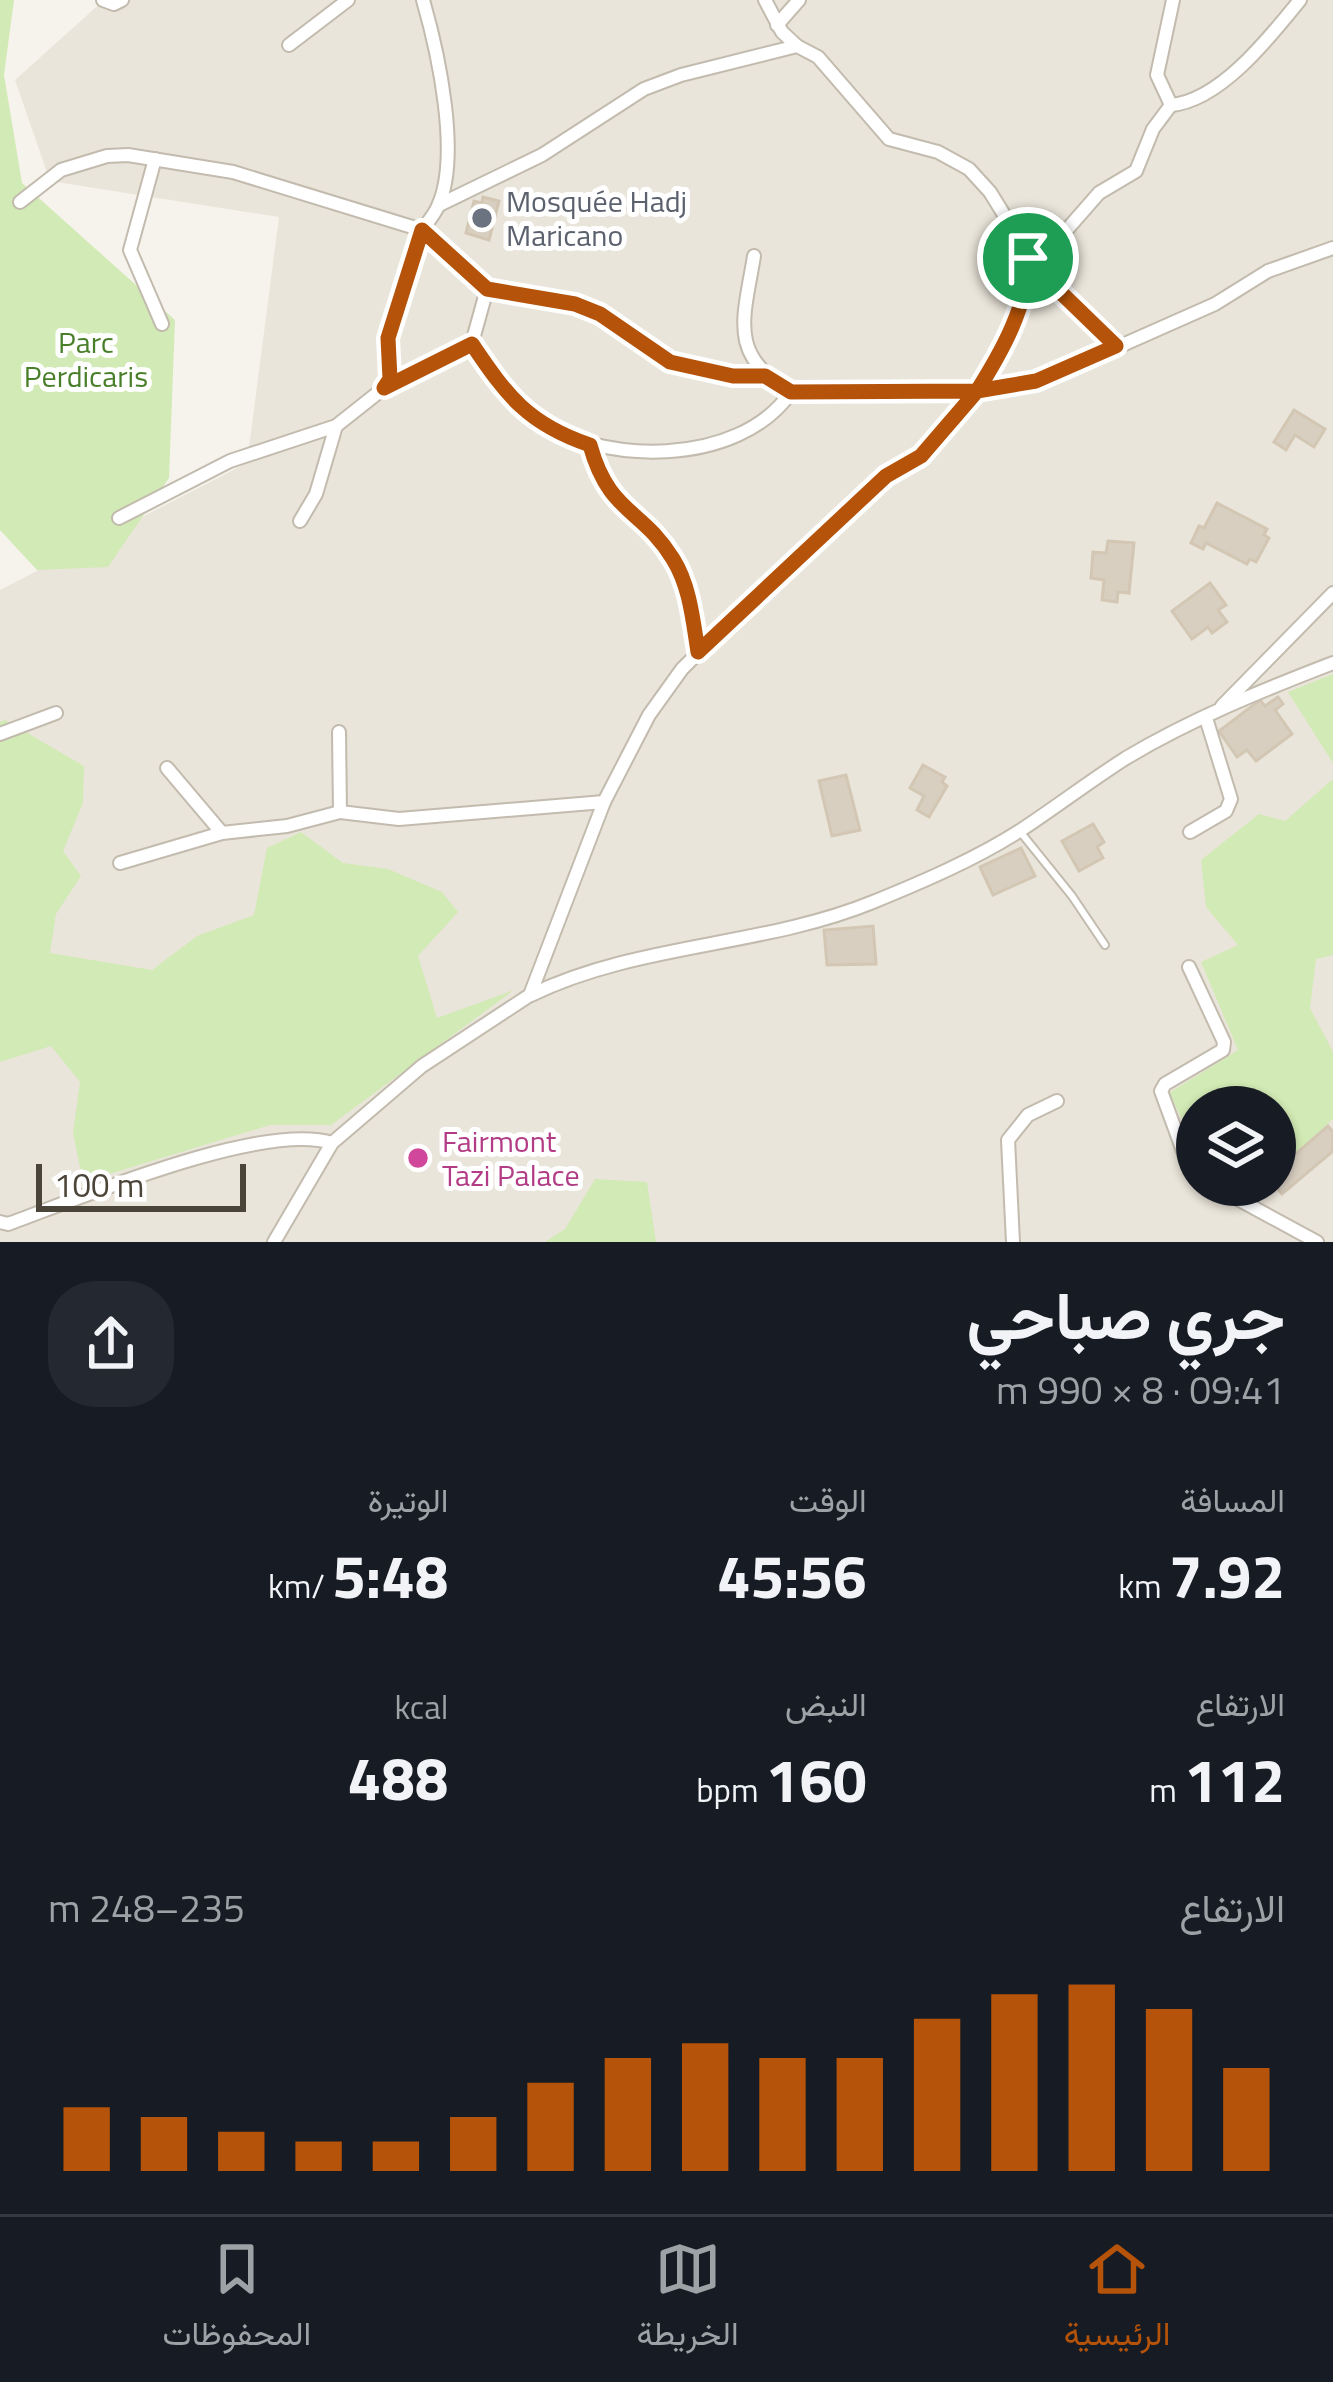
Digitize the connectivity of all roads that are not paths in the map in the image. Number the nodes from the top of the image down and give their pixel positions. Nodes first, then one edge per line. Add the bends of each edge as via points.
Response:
1 (104, 0) edge
2 (122, 0) edge
3 (348, 0) edge
4 (423, 0) edge
5 (765, 0) edge
6 (799, 0) edge
7 (1173, 0) edge
8 (1300, 0) edge
9 (777, 25) junction
10 (289, 45) dead end
11 (797, 46) junction
12 (1171, 105) junction
13 (155, 159) junction
14 (20, 202) dead end
15 (439, 206) junction
16 (422, 230) junction
17 (1333, 248) edge
18 (754, 256) dead end
19 (1033, 257) junction
20 (162, 324) dead end
21 (472, 344) junction
22 (1116, 346) junction
23 (384, 388) junction
24 (977, 391) junction
25 (791, 392) junction
26 (336, 426) junction
27 (590, 445) junction
28 (119, 518) dead end
29 (300, 521) dead end
30 (1333, 593) edge
31 (698, 652) junction
32 (1333, 663) edge
33 (56, 712) dead end
34 (1211, 714) junction
35 (339, 732) dead end
36 (0, 734) edge
37 (167, 768) dead end
38 (604, 802) junction
39 (340, 812) junction
40 (1020, 831) junction
41 (1190, 832) dead end
42 (221, 833) junction
43 (120, 863) dead end
44 (1105, 945) dead end
45 (1189, 968) dead end
46 (530, 995) junction
47 (1057, 1101) dead end
48 (1176, 1134) edge
49 (332, 1143) junction
50 (1251, 1206) edge
51 (4, 1223) edge
52 (0, 1240) edge
53 (274, 1242) edge
54 (1013, 1242) edge
55 (1317, 1242) edge

1 - 2 street
3 - 10 street
4 - 15 street via 443,82
5 - 9 street
6 - 9 street
7 - 12 street via 1157,75
8 - 12 street via 1214,91
9 - 11 street
11 - 15 street via 644,89 542,155
11 - 19 street via 818,57 889,139 970,169
12 - 19 street via 1136,171 1099,194
13 - 14 street via 77,163
13 - 16 street via 233,172
13 - 20 street via 130,250
15 - 16 street
16 - 21 street via 487,289
16 - 23 lane via 388,338
17 - 22 street
18 - 25 street via 744,337 765,376
19 - 22 lane
19 - 24 street
21 - 23 street
21 - 27 street via 519,407
22 - 24 street via 1036,381
23 - 26 street
24 - 25 street
24 - 31 street via 921,456 886,476
25 - 27 street via 724,443 692,450
26 - 28 street via 230,461
26 - 29 street
27 - 31 street via 612,496 672,557
30 - 34 street
31 - 38 street via 649,715
32 - 34 street
33 - 36 street
34 - 40 street via 1130,756
34 - 41 street via 1231,800 1226,812
35 - 39 street
37 - 42 street
38 - 39 street via 399,819
38 - 46 street
39 - 42 street
40 - 44 lane
40 - 46 street via 869,903 619,962
42 - 43 street
45 - 48 street via 1223,1050 1165,1084 1161,1094
46 - 49 street via 422,1066
47 - 54 street via 1019,1122 1008,1140
49 - 51 street via 263,1143
49 - 53 street
50 - 55 street
51 - 52 street

